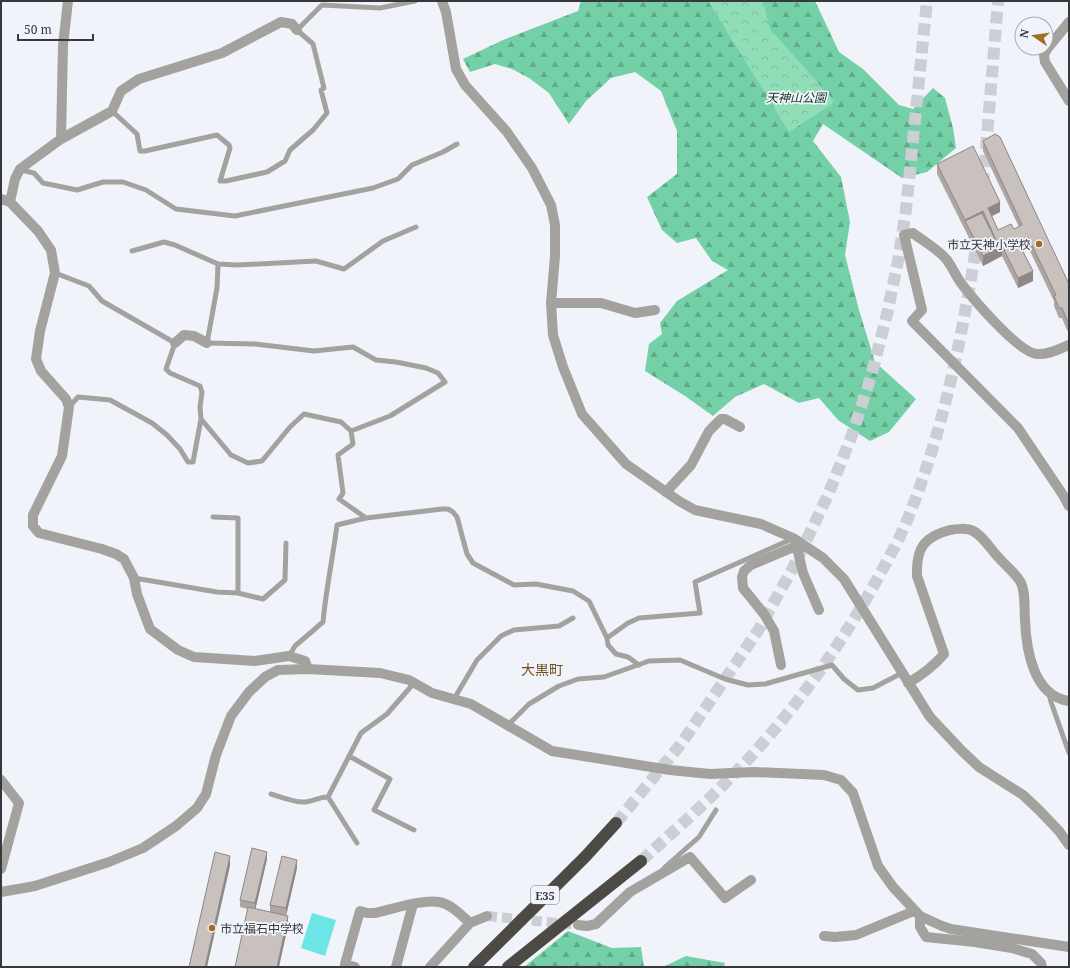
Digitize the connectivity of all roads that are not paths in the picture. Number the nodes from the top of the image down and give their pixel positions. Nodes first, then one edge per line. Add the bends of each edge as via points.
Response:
1 (68, 1) edge
2 (415, 1) edge
3 (442, 1) edge
4 (1069, 22) edge
5 (297, 30) junction
6 (1069, 101) edge
7 (112, 111) junction
8 (60, 139) junction
9 (457, 144) dead end
10 (20, 170) junction
11 (5, 200) edge
12 (416, 227) dead end
13 (132, 251) dead end
14 (218, 264) junction
15 (55, 273) junction
16 (551, 303) junction
17 (655, 310) dead end
18 (175, 343) junction
19 (207, 343) junction
20 (1069, 345) edge
21 (69, 407) junction
22 (201, 419) junction
23 (740, 427) dead end
24 (351, 431) junction
25 (666, 492) junction
26 (1069, 506) edge
27 (213, 517) dead end
28 (366, 518) junction
29 (797, 541) junction
30 (286, 543) dead end
31 (134, 578) junction
32 (238, 593) junction
33 (819, 610) dead end
34 (573, 618) dead end
35 (607, 638) junction
36 (289, 656) junction
37 (639, 665) junction
38 (782, 665) dead end
39 (308, 669) junction
40 (902, 673) junction
41 (414, 683) junction
42 (908, 683) junction
43 (1049, 693) junction
44 (454, 699) junction
45 (1069, 701) edge
46 (508, 725) junction
47 (1069, 753) edge
48 (349, 756) junction
49 (1, 780) edge
50 (271, 794) dead end
51 (328, 797) junction
52 (716, 810) dead end
53 (616, 823) tunnel mouth
54 (414, 830) dead end
55 (357, 843) dead end
56 (1069, 845) edge
57 (641, 861) tunnel mouth
58 (1, 869) edge
59 (655, 877) junction
60 (751, 880) dead end
61 (1, 892) edge
62 (413, 904) junction
63 (917, 914) junction
64 (487, 916) tunnel mouth
65 (470, 922) junction
66 (578, 925) tunnel mouth
67 (824, 936) dead end
68 (1069, 947) edge
69 (355, 967) edge
70 (396, 967) edge
71 (430, 967) edge
72 (474, 967) edge
73 (508, 967) edge
74 (1042, 967) edge

1 - 8 street via 63,45
2 - 5 lane via 380,8 322,5
3 - 16 street via 456,69 465,85 507,132 532,168 551,205 555,225
4 - 6 street via 1044,55
5 - 7 street via 292,24 281,22 222,53 139,79 121,91
5 - 7 lane via 312,44 324,88 321,90 327,113 313,130 290,150 286,161 267,172 220,181 230,148 217,135 140,151 136,134
7 - 8 street
8 - 10 street
9 - 10 lane via 412,165 398,178 373,188 235,216 176,209 146,190 123,182 103,182 77,190 43,183 34,173
10 - 11 street
11 - 15 street via 38,232 51,250
12 - 14 lane via 383,241 344,269 316,261
13 - 14 lane via 164,242
14 - 19 lane
15 - 18 lane via 90,286 102,301
15 - 21 street via 40,331 36,359 41,371 66,399
16 - 17 street via 601,303 635,314
16 - 25 street via 553,335 582,414 626,464
18 - 19 street via 184,335 194,336
18 - 22 lane via 166,369 170,374 200,386
19 - 24 lane via 255,344 314,351 353,347 376,360 426,368 438,373 445,382 390,416
20 - 26 street via 1052,352 1036,354 1026,351 978,305 946,259 913,233 904,235 922,310 912,321 1018,428
21 - 22 lane via 78,396 110,400 152,423 167,435 188,462 193,462
21 - 31 street via 62,456 33,515 33,526 39,533 116,554 124,560
22 - 24 lane via 231,455 248,463 262,461 290,426 304,414 341,422
23 - 25 street via 721,419 708,431 691,465
24 - 28 lane via 353,444 338,455 343,493 339,499
25 - 29 street via 695,510 761,524
27 - 32 lane via 238,518
28 - 35 lane via 448,509 457,517 467,554 473,563 514,585 536,584 573,591 589,601
28 - 36 lane via 336,525 334,553 322,622 295,646
29 - 33 street via 803,573
29 - 35 lane via 695,582 700,613 639,618
29 - 38 street via 751,565 742,577 743,588 774,631
29 - 40 street via 823,558 844,580
30 - 32 lane via 284,580 263,599
31 - 32 lane
31 - 36 street via 150,629 178,650 194,657 255,661
34 - 44 lane via 558,626 514,630 501,636 477,660
35 - 37 lane via 608,645 616,654 628,657
36 - 39 street via 305,661
37 - 40 lane via 649,661 680,660 725,679 748,685 765,684 832,665 858,690 873,688
37 - 46 lane via 604,677 578,679 559,686 529,704
39 - 41 street via 380,673
39 - 61 street via 278,670 265,677 249,692 231,716 216,755 206,794 197,808 176,826 143,848 110,862 36,886
40 - 42 street
41 - 44 street via 432,693
41 - 48 lane via 387,714 360,733
42 - 43 street via 926,673 944,654 917,576 916,562 919,550 928,539 940,533 955,529 971,530 985,541 1022,584 1026,644 1042,686
42 - 56 street via 930,717 962,751 979,767 1023,795 1040,810
43 - 45 street
43 - 47 lane
44 - 46 street via 471,704
46 - 63 street via 552,751 710,774 817,774 842,780 853,793 878,866
48 - 51 lane
48 - 54 lane via 390,779 374,810
49 - 58 street via 19,803
50 - 51 lane via 302,802
51 - 55 lane
52 - 59 lane via 699,837
53 - 72 highway, E35
57 - 73 highway, E35
59 - 60 street via 690,856 725,898
59 - 66 street via 630,892 596,924
62 - 65 street via 440,902 453,908
62 - 69 street via 375,913 360,911 345,964
62 - 70 street
63 - 67 street via 856,935
63 - 68 street via 951,929
63 - 74 street via 920,928 926,937 1012,948 1032,954
64 - 65 street
65 - 71 street

